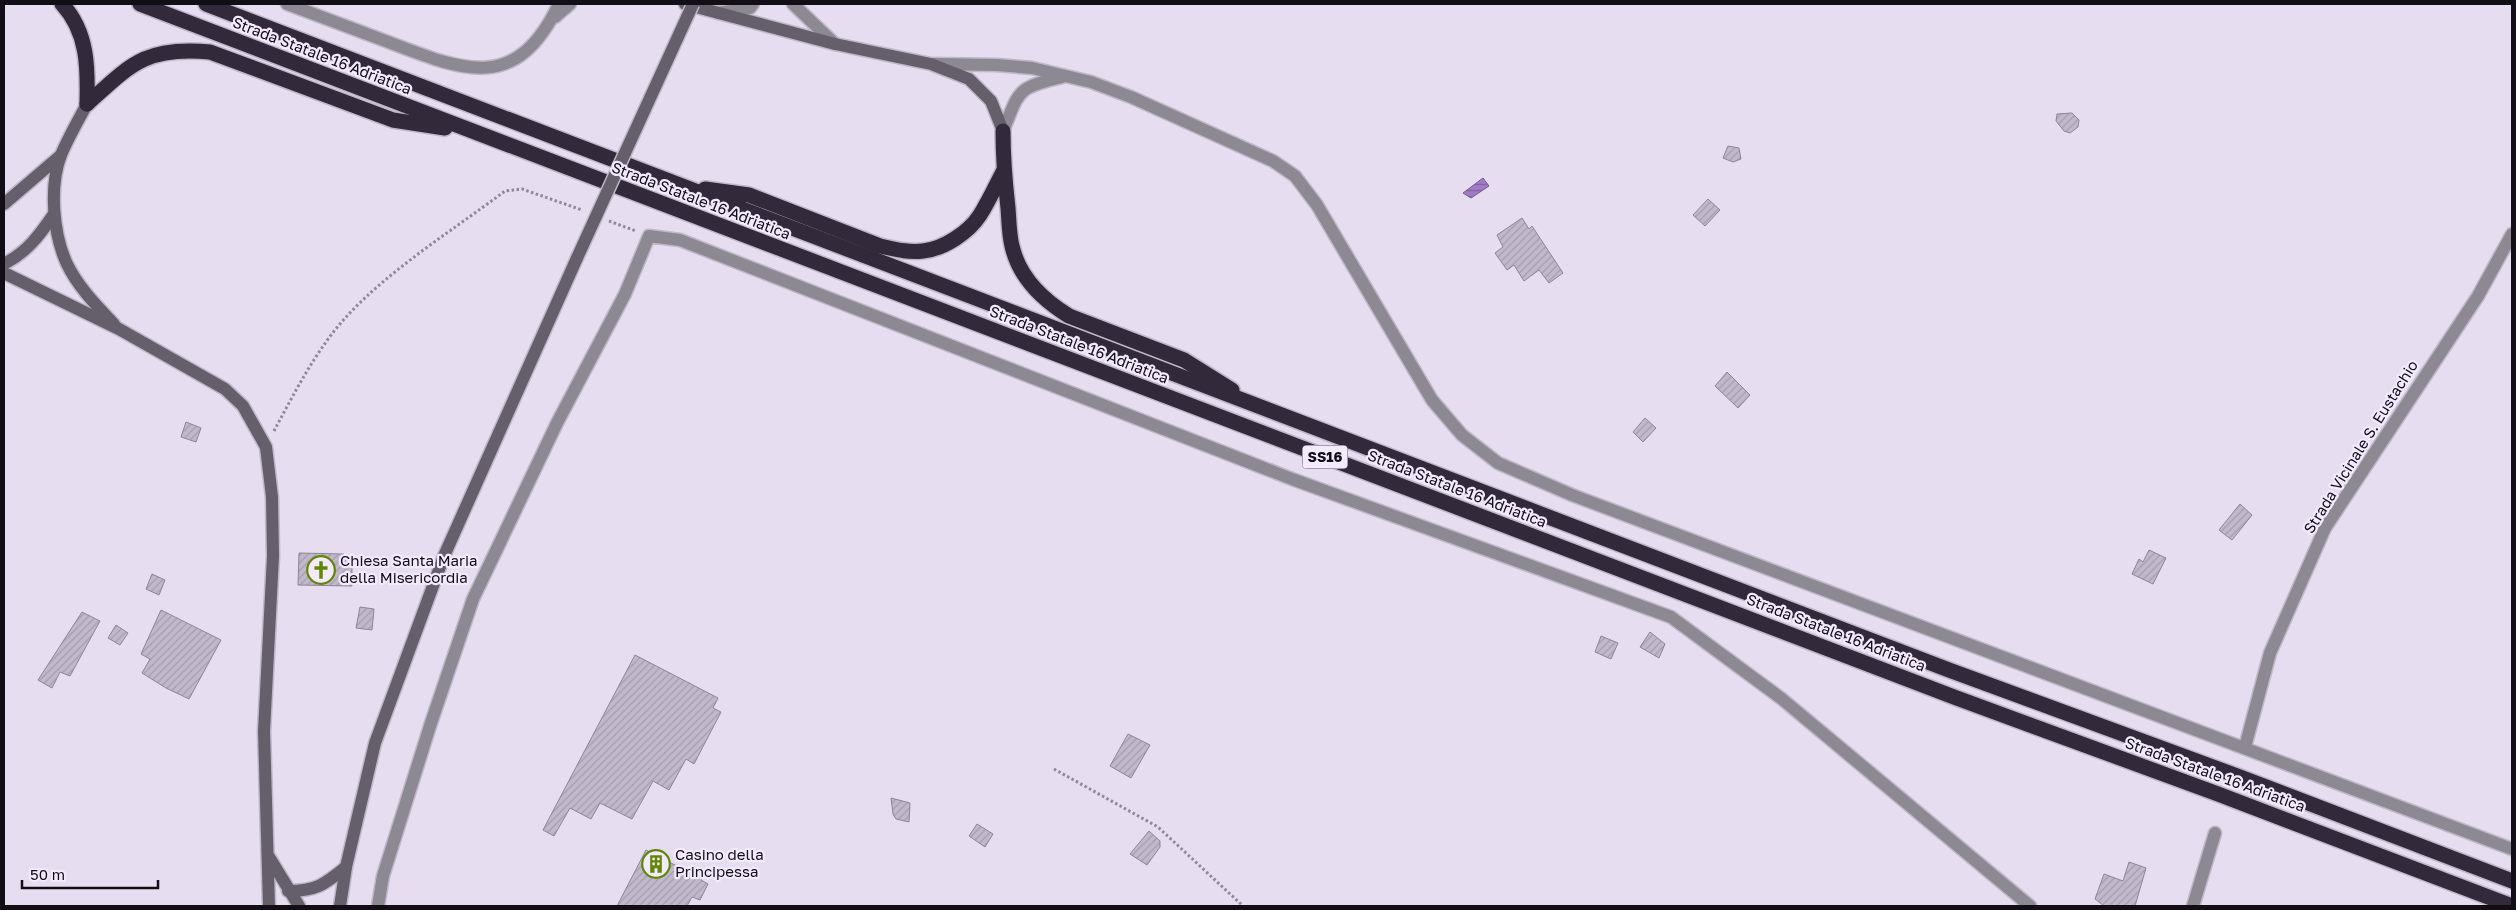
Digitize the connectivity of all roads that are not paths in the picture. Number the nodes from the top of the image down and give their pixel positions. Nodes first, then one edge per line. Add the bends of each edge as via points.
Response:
1 (62, 4) edge
2 (140, 4) edge
3 (206, 4) edge
4 (287, 4) edge
5 (559, 4) edge
6 (570, 4) edge
7 (684, 4) edge
8 (692, 4) edge
9 (753, 4) edge
10 (793, 4) edge
11 (720, 8) edge
12 (551, 20) junction
13 (835, 44) junction
14 (931, 64) junction
15 (1062, 77) junction
16 (87, 104) junction
17 (1003, 131) junction
18 (471, 132) junction
19 (60, 156) junction
20 (1004, 170) junction
21 (679, 186) junction
22 (4, 204) edge
23 (54, 214) junction
24 (2512, 234) edge
25 (4, 264) edge
26 (4, 274) edge
27 (119, 330) junction
28 (1258, 407) junction
29 (2245, 747) junction
30 (2215, 833) dead end
31 (2512, 849) edge
32 (269, 858) junction
33 (346, 867) junction
34 (2512, 881) edge
35 (288, 891) junction
36 (269, 906) edge
37 (299, 906) edge
38 (340, 906) edge
39 (378, 906) edge
40 (2030, 906) edge
41 (2193, 906) edge
42 (2512, 906) edge

1 - 16 highway via 79,26 88,65
2 - 18 highway, Strada Statale 16 Adriatica / SS16
3 - 21 highway, Strada Statale 16 Adriatica / SS16
4 - 12 street via 444,64 484,69 513,60 534,44
5 - 12 street
6 - 12 street
7 - 11 main road
8 - 33 main road, bridge via 444,556 375,743
9 - 11 street via 750,8
10 - 13 street
11 - 13 main road
13 - 14 main road
14 - 15 street via 1032,68
14 - 17 main road via 969,79 991,101
15 - 17 street via 1035,84 1019,93
15 - 29 street via 1091,82 1131,97 1273,162 1295,176 1317,205 1432,400 1462,435 1498,463 1572,495
16 - 18 highway via 128,67 170,50 193,50 210,52 393,120
16 - 19 main road
17 - 20 highway
18 - 42 highway, Strada Statale 16 Adriatica / SS16
19 - 22 main road
19 - 23 main road
20 - 21 highway via 980,215 967,231 924,251 880,246 749,195
20 - 28 highway via 1012,247 1022,269 1040,294 1069,316 1184,360
21 - 28 highway, Strada Statale 16 Adriatica / SS16
23 - 25 main road via 36,242
23 - 27 main road via 67,264 87,294
24 - 29 street, Strada Vicinale S. Eustachio via 2478,296 2325,528 2270,654
26 - 27 main road
27 - 32 main road via 225,389 243,406 266,447 272,507 264,731
28 - 34 highway, Strada Statale 16 Adriatica / SS16
29 - 31 street
30 - 41 street
32 - 35 main road
32 - 36 main road
33 - 35 main road via 323,886 306,891
33 - 38 main road
35 - 37 main road
39 - 40 street via 383,876 473,599 557,423 625,294 649,236 680,240 1292,479 1671,617 1782,699

